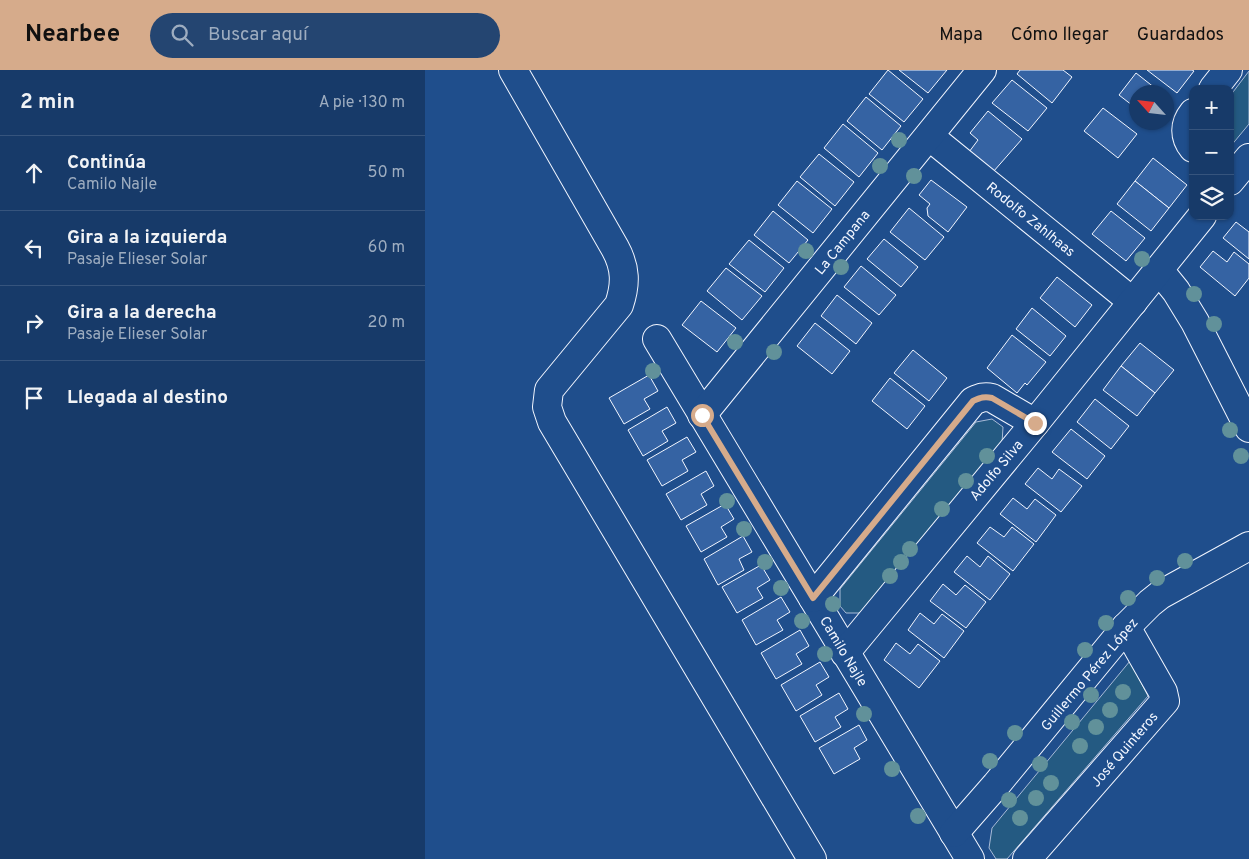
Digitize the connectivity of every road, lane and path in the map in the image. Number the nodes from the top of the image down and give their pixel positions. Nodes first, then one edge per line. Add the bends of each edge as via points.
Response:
1 (513, 70) edge
2 (982, 70) edge
3 (1228, 70) edge
4 (1216, 85) edge
5 (1189, 120) edge
6 (929, 136) junction
7 (1189, 144) edge
8 (1249, 158) edge
9 (1234, 176) edge
10 (1199, 220) edge
11 (1159, 270) junction
12 (1133, 302) junction
13 (657, 339) dead end
14 (702, 415) junction
15 (1035, 423) junction
16 (1249, 428) edge
17 (1249, 546) edge
18 (813, 598) junction
19 (1126, 627) junction
20 (845, 653) junction
21 (954, 833) junction
22 (812, 859) edge
23 (970, 859) edge
24 (1027, 859) edge

1 - 22 street via 618,253 624,269 625,280 619,305 549,390 547,407 552,422
2 - 6 street, La Campana
3 - 4 street
5 - 7 street via 1185,131
6 - 12 street, Rodolfo Zahlhaas
6 - 14 street, La Campana
8 - 9 street
10 - 11 street, Adolfo Silva
11 - 12 street, Adolfo Silva
11 - 16 street via 1195,322
12 - 15 street, Adolfo Silva
13 - 14 street, Camilo Najle
14 - 18 street, Camilo Najle
15 - 18 street via 992,398 973,401
15 - 20 street, Adolfo Silva
17 - 19 street, Guillermo Pérez López via 1160,595
18 - 20 street, Camilo Najle
19 - 21 street, Guillermo Pérez López
19 - 24 street, José Quinteros via 1165,701
20 - 21 street, Camilo Najle
21 - 23 street, Camilo Najle

